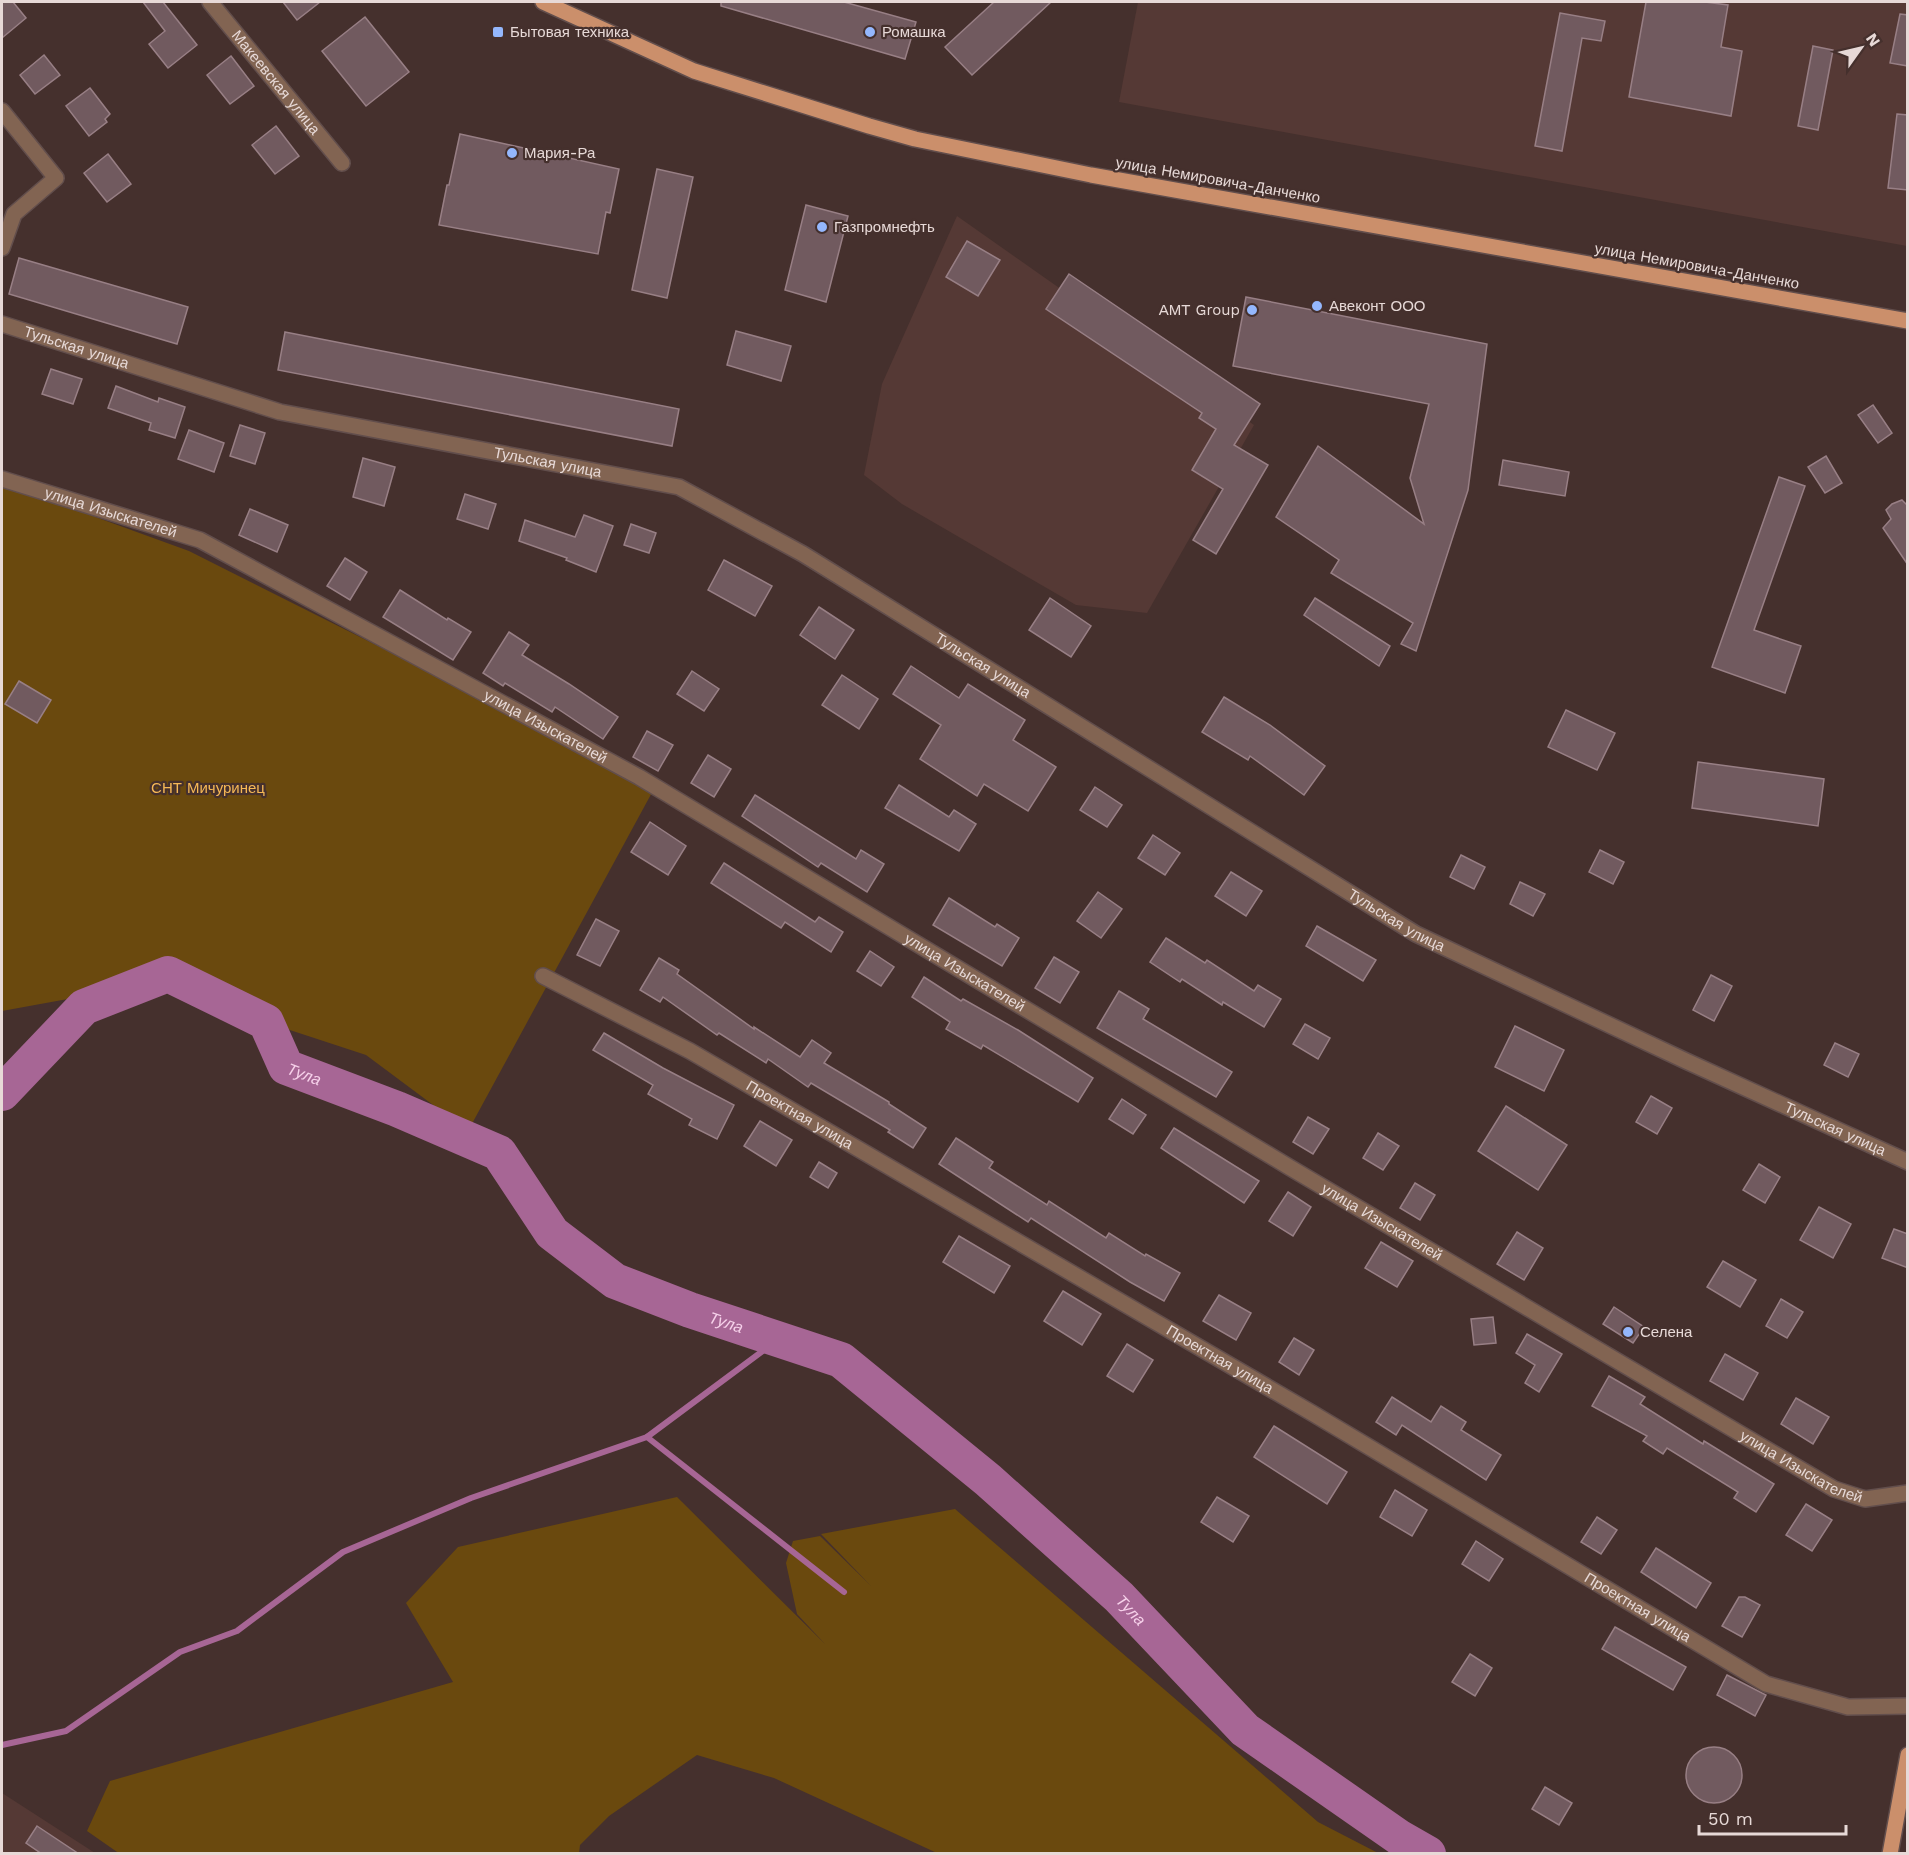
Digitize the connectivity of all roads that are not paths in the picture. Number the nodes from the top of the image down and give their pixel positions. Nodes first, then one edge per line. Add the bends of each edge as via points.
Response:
1 (210, 2) edge
2 (543, 2) edge
3 (2, 111) edge
4 (342, 163) dead end
5 (2, 248) edge
6 (1908, 321) edge
7 (2, 324) edge
8 (2, 479) edge
9 (543, 976) dead end
10 (1908, 1162) edge
11 (1908, 1493) edge
12 (1908, 1706) edge
13 (1908, 1755) edge
14 (1890, 1854) edge

1 - 4 street, Макеевская улица
2 - 6 main road, улица Немировича-Данченко via 694,70 915,139 1113,179
3 - 5 street via 56,178 14,214
7 - 10 street, Тульская улица via 280,412 679,487 803,554 1416,934
8 - 11 street, улица Изыскателей via 200,540 639,777 1834,1489 1865,1500
9 - 12 street, Проектная улица via 690,1051 1312,1413 1766,1684 1848,1707
13 - 14 main road

